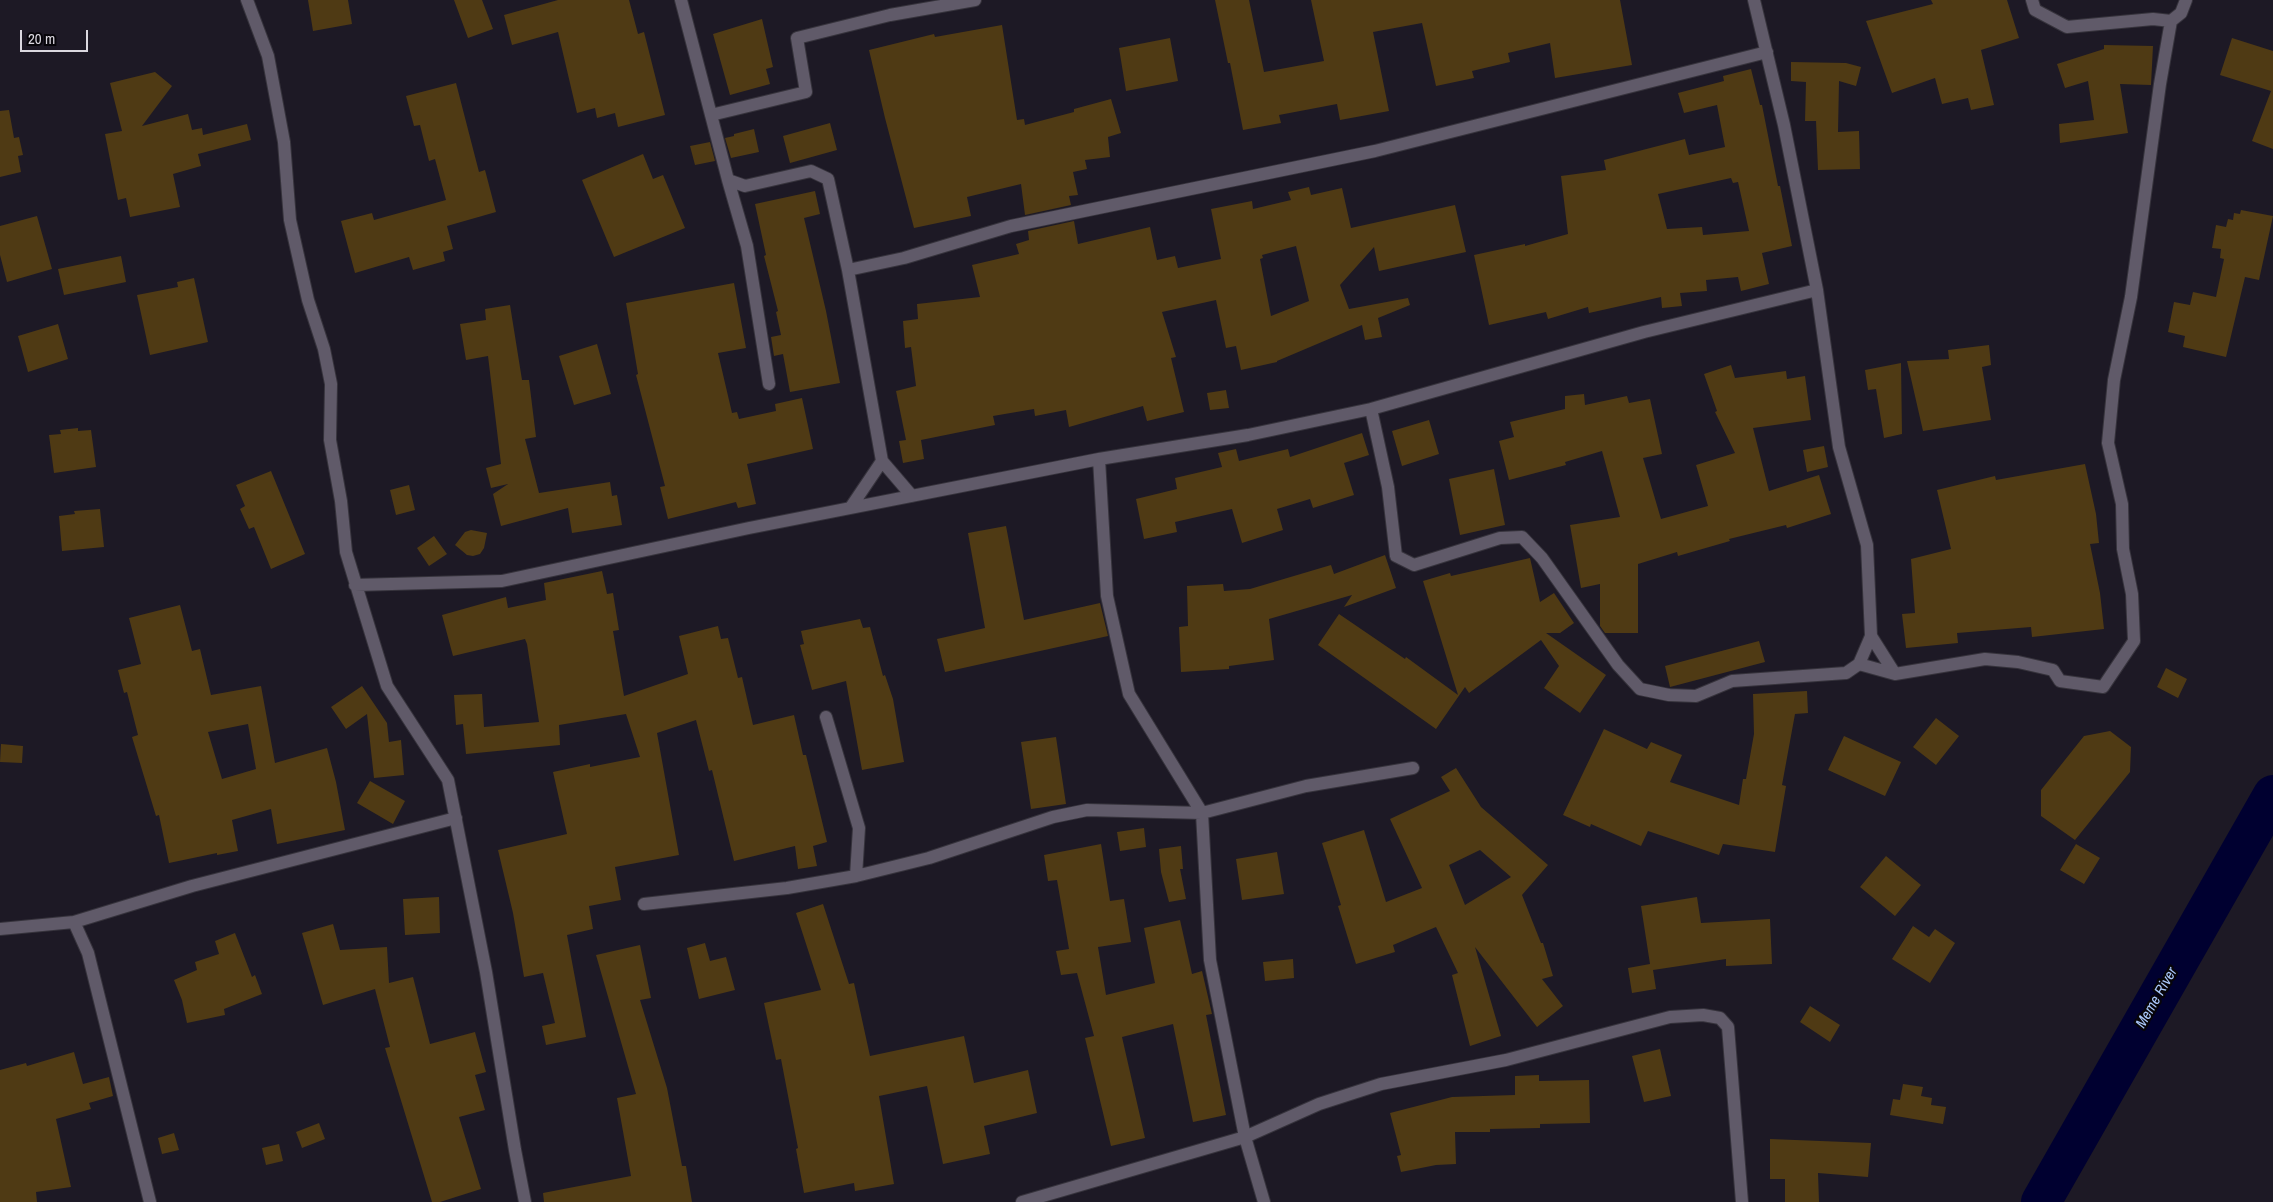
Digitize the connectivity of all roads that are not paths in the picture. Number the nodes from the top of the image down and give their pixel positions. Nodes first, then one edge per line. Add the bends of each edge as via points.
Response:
1 (247, 0) edge
2 (681, 0) edge
3 (975, 0) edge
4 (1754, 0) edge
5 (2032, 0) edge
6 (2186, 0) edge
7 (2171, 21) junction
8 (1767, 52) junction
9 (711, 115) junction
10 (728, 180) junction
11 (848, 270) junction
12 (1817, 290) junction
13 (769, 384) dead end
14 (1371, 409) junction
15 (1099, 459) junction
16 (882, 461) junction
17 (912, 496) junction
18 (851, 507) junction
19 (355, 585) junction
20 (1871, 636) junction
21 (1859, 664) junction
22 (1895, 674) junction
23 (826, 717) dead end
24 (1413, 768) dead end
25 (1202, 813) junction
26 (456, 818) junction
27 (856, 876) junction
28 (644, 904) dead end
29 (74, 922) junction
30 (0, 929) edge
31 (1245, 1137) junction
32 (150, 1202) edge
33 (525, 1202) edge
34 (1022, 1202) edge
35 (1264, 1202) edge
36 (1742, 1202) edge

1 - 19 street via 268,56 284,142 290,220 308,300 328,366 331,384 330,440 346,552
2 - 9 street
3 - 9 street via 890,15 797,38 806,92
4 - 8 street
5 - 7 street via 2035,10 2067,27 2153,18
6 - 7 street via 2181,13
7 - 22 street via 2130,297 2114,380 2108,443 2122,504 2123,549 2132,594 2134,641 2103,686 2060,681 2053,670 1985,658
8 - 11 street via 1394,147 1011,226 904,258
8 - 12 street
9 - 10 street
10 - 11 street via 745,186 811,171 828,179
10 - 13 street via 747,246
11 - 16 street
12 - 14 street via 1644,332
12 - 20 street via 1839,447 1867,545
14 - 15 street via 1248,435
14 - 21 street via 1388,486 1396,556 1414,565 1500,538 1522,537 1542,558 1618,665 1640,689 1696,696 1732,681 1846,673
15 - 17 street
15 - 25 street via 1107,596 1129,694
16 - 17 street
16 - 18 street
17 - 18 street
18 - 19 street via 502,580
19 - 26 street via 387,686 448,780
20 - 21 street
20 - 22 street
21 - 22 street
23 - 27 street via 858,828
24 - 25 street via 1306,786
25 - 27 street via 1087,810 1053,817 929,858
25 - 31 street via 1210,960
26 - 29 street via 192,886
26 - 33 street
27 - 28 street via 787,888
29 - 30 street
29 - 32 street via 88,953
31 - 34 street
31 - 35 street
31 - 36 street via 1319,1104 1381,1084 1506,1060 1670,1017 1704,1015 1720,1018 1728,1027

